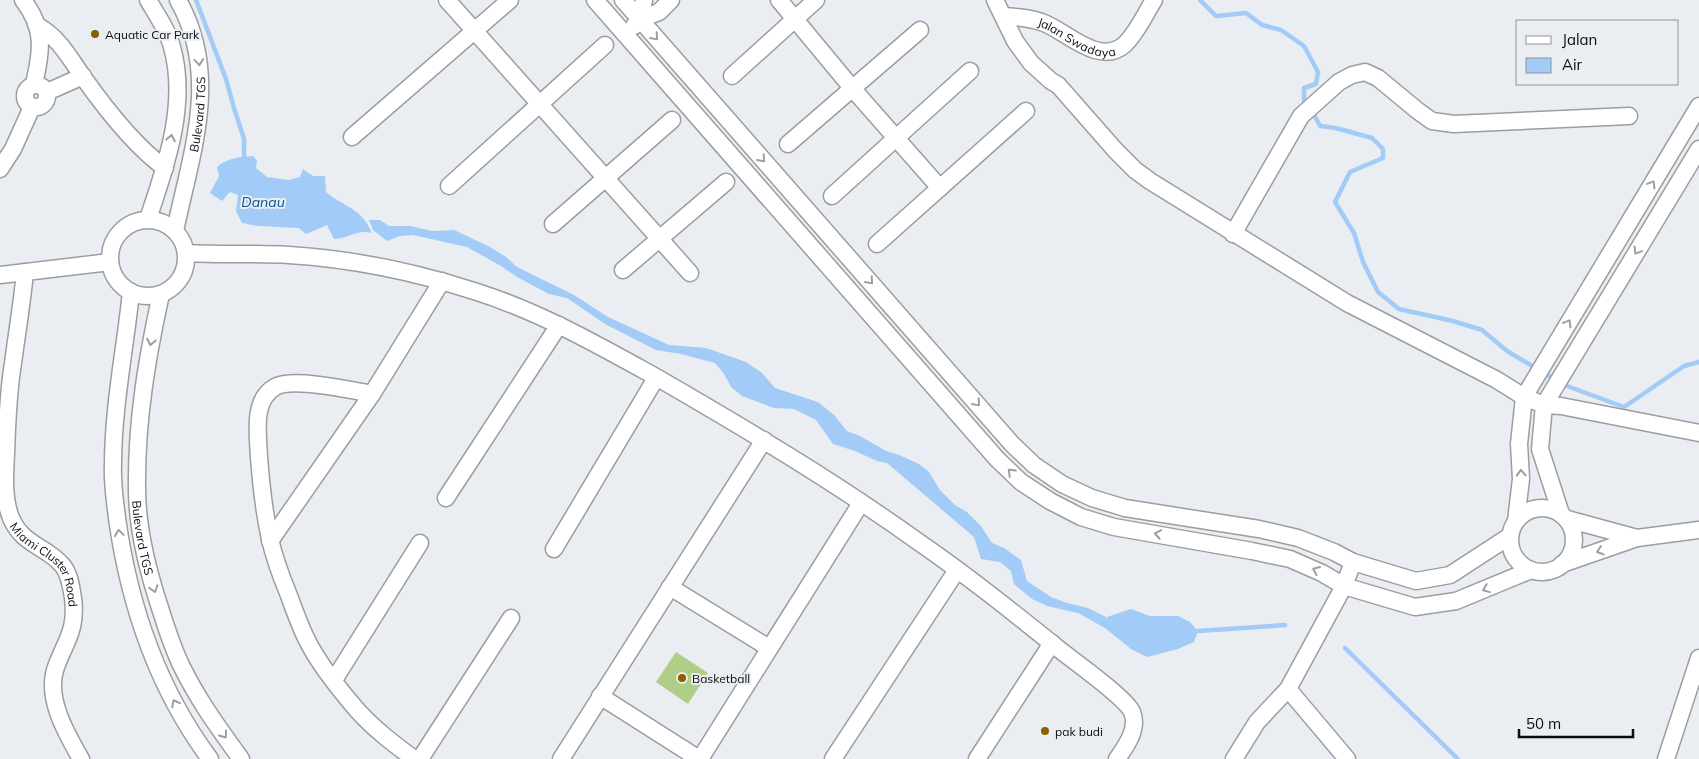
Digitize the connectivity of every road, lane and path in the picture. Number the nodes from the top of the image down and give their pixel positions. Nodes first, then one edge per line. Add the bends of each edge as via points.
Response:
1 (23, 0) edge
2 (148, 0) edge
3 (178, 0) edge
4 (447, 0) edge
5 (510, 0) edge
6 (595, 0) edge
7 (623, 0) edge
8 (644, 0) edge
9 (671, 0) edge
10 (779, 0) edge
11 (816, 0) edge
12 (996, 0) edge
13 (1154, 0) edge
14 (1003, 16) junction
15 (640, 19) junction
16 (795, 19) junction
17 (38, 26) junction
18 (920, 30) dead end
19 (475, 31) junction
20 (625, 34) junction
21 (605, 45) dead end
22 (970, 71) dead end
23 (83, 76) junction
24 (732, 76) dead end
25 (40, 88) junction
26 (852, 88) junction
27 (540, 104) junction
28 (1699, 106) edge
29 (1026, 111) dead end
30 (1629, 116) dead end
31 (672, 120) dead end
32 (352, 137) dead end
33 (896, 138) junction
34 (788, 144) dead end
35 (1699, 149) edge
36 (165, 168) junction
37 (0, 169) edge
38 (605, 178) junction
39 (726, 182) dead end
40 (449, 186) dead end
41 (940, 188) junction
42 (832, 196) dead end
43 (148, 219) junction
44 (553, 224) dead end
45 (175, 231) junction
46 (1233, 234) junction
47 (659, 239) junction
48 (877, 244) dead end
49 (186, 253) junction
50 (110, 262) junction
51 (623, 270) dead end
52 (25, 272) junction
53 (690, 273) dead end
54 (0, 275) edge
55 (442, 282) junction
56 (131, 292) junction
57 (160, 294) junction
58 (559, 325) junction
59 (656, 378) junction
60 (372, 394) junction
61 (1524, 397) junction
62 (1544, 404) junction
63 (1699, 433) edge
64 (764, 440) junction
65 (446, 498) dead end
66 (861, 503) junction
67 (1564, 516) junction
68 (1513, 529) junction
69 (1699, 530) edge
70 (1637, 538) junction
71 (270, 541) junction
72 (420, 543) dead end
73 (554, 549) dead end
74 (1353, 562) junction
75 (1562, 564) junction
76 (957, 570) junction
77 (1531, 570) junction
78 (1344, 586) junction
79 (670, 587) junction
80 (511, 618) dead end
81 (1052, 643) junction
82 (769, 648) junction
83 (1699, 658) edge
84 (334, 680) junction
85 (1288, 688) junction
86 (600, 696) junction
87 (1332, 753) edge
88 (81, 759) edge
89 (210, 759) edge
90 (242, 759) edge
91 (414, 759) edge
92 (420, 759) edge
93 (560, 759) edge
94 (699, 759) edge
95 (833, 759) edge
96 (977, 759) edge
97 (1117, 759) edge
98 (1234, 759) edge
99 (1347, 759) edge
100 (1666, 759) edge

1 - 17 street
36 -> 2 street, Bulevard TGS via 178,89 176,68 172,47
3 -> 45 street, Bulevard TGS via 198,51 200,89 197,135
4 - 19 street
5 - 19 street
6 - 20 street
7 - 15 street
8 - 15 street
9 - 15 street via 658,12
10 - 16 street
11 - 16 street
12 - 14 street
13 - 14 street, Jalan Swadaya via 1125,44 1117,50 1105,52 1089,48 1034,19
14 - 46 street via 1031,63 1058,85 1126,162
15 - 20 street
15 -> 74 street via 1012,444 1034,465 1062,484 1092,498 1298,538
16 - 24 street
16 - 26 street
17 - 23 street via 60,43
17 - 25 street via 41,35
18 - 26 street
19 - 27 street
19 - 32 street
78 -> 20 street via 1290,560 1252,550 1114,527 1080,517 1021,482 997,459
21 - 27 street
22 - 33 street
23 - 25 street
23 - 36 street via 130,135
25 - 37 street via 47,97 42,106 32,107
26 - 33 street
26 - 34 street
27 - 38 street
27 - 40 street
61 -> 28 street
29 - 41 street
30 - 46 street via 1454,124 1432,120 1378,78 1365,72 1352,75 1339,82 1301,116
31 - 38 street
33 - 41 street
33 - 42 street
35 -> 62 street
36 - 43 street, Bulevard TGS
38 - 44 street
38 - 47 street
39 - 47 street
41 - 48 street
43 - 45 street via 161,221
43 - 50 street via 135,221 120,232 111,249
45 - 49 street
46 - 61 street via 1347,303
47 - 51 street
47 - 53 street
49 - 55 street via 330,259 370,264
49 - 57 street via 186,266 180,278 172,288
50 - 52 street
50 - 56 street via 121,285
52 - 54 street
52 - 88 street, Miami Cluster Road via 7,420 7,500 18,531 58,561 70,584 74,623 52,684 65,727
55 - 58 street via 480,292
55 - 60 street
56 - 57 street via 146,296
89 -> 56 street, Bulevard TGS via 183,718 152,653 121,546 113,467 118,392
57 -> 90 street, Bulevard TGS via 144,382 138,455 137,490 146,561 181,667 218,728
58 - 59 street
58 - 65 street
59 - 64 street
59 - 73 street
60 - 71 street
60 - 71 street via 286,383 267,393 259,406 258,446
61 - 62 street
68 -> 61 street via 1521,480 1519,444
62 - 63 street
62 - 67 street via 1540,449
64 - 66 street
64 - 79 street
66 - 76 street
66 - 82 street
67 - 68 street via 1537,508 1529,511
67 - 70 street
67 - 75 street via 1571,526 1574,543
68 - 74 street via 1450,575 1416,581
68 - 77 street via 1513,553
69 - 70 street
70 -> 75 street
71 - 84 street via 308,642
72 - 84 street
74 - 78 street
75 - 77 street via 1547,572
76 - 81 street
76 - 95 street
77 -> 78 street via 1456,601 1415,607
78 - 85 street
79 - 82 street
79 - 86 street
80 - 92 street
81 - 96 street
81 - 97 street via 1122,699 1132,711 1133,731
82 - 94 street
83 - 100 street
84 - 91 street via 382,734
85 - 87 street
85 - 98 street via 1257,722
86 - 93 street
86 - 94 street
87 - 99 street

